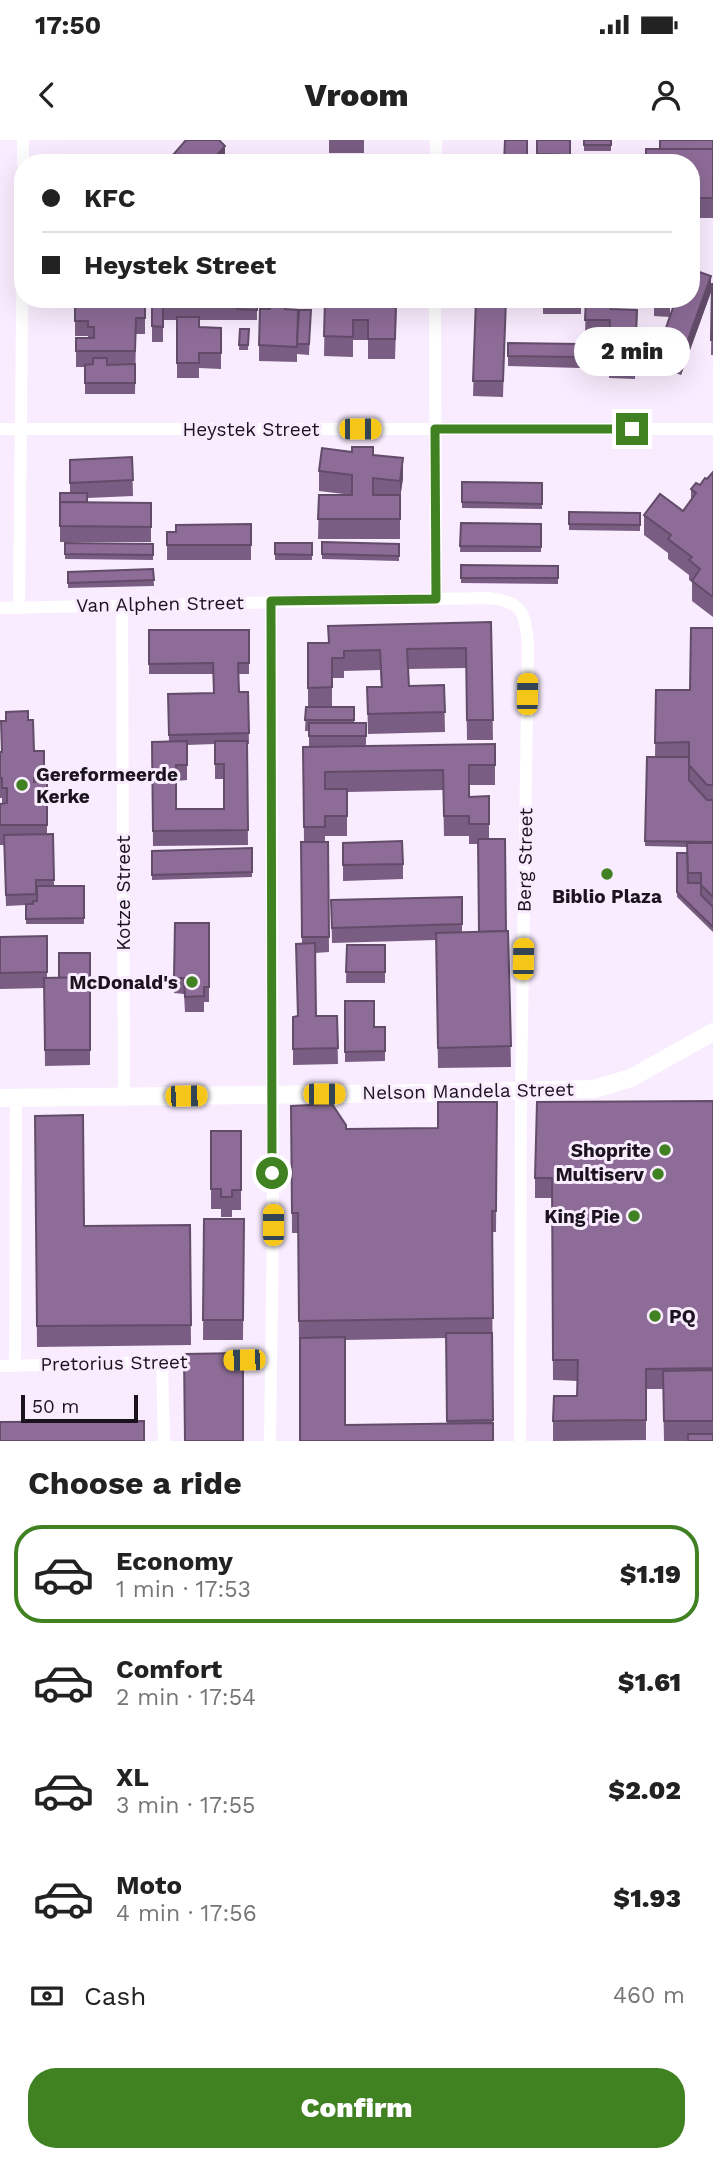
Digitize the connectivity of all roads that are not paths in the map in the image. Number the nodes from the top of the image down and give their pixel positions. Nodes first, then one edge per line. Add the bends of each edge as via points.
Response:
1 (22, 308) edge
2 (435, 308) edge
3 (0, 429) edge
4 (21, 429) junction
5 (435, 429) junction
6 (713, 429) edge
7 (488, 598) joint
8 (436, 599) junction
9 (271, 601) junction
10 (122, 605) junction
11 (0, 608) edge
12 (19, 608) junction
13 (713, 1032) edge
14 (521, 1091) junction
15 (272, 1094) junction
16 (124, 1096) junction
17 (8, 1098) edge
18 (271, 1360) junction
19 (162, 1362) junction
20 (0, 1366) edge
21 (15, 1366) junction
22 (164, 1441) edge
23 (270, 1441) edge
24 (520, 1441) edge

1 - 4 street
2 - 5 street
3 - 4 street, Heystek Street
4 - 5 street, Heystek Street
4 - 12 street
5 - 6 street, Heystek Street
5 - 8 street
7 - 8 street, Van Alphen Street
7 - 14 street, Berg Street via 516,605 524,616 528,644
8 - 9 street, Van Alphen Street
9 - 10 street, Van Alphen Street
9 - 15 street
10 - 12 street, Van Alphen Street
10 - 16 street, Kotze Street
11 - 12 street, Van Alphen Street
13 - 14 main road, Nelson Mandela Street via 631,1078 594,1089
14 - 15 main road, Nelson Mandela Street
14 - 24 street, Berg Street
15 - 16 main road, Nelson Mandela Street
15 - 18 street
16 - 17 main road, Nelson Mandela Street
17 - 21 street
18 - 19 street, Pretorius Street
18 - 23 street
19 - 21 street, Pretorius Street
19 - 22 street
20 - 21 street, Pretorius Street

